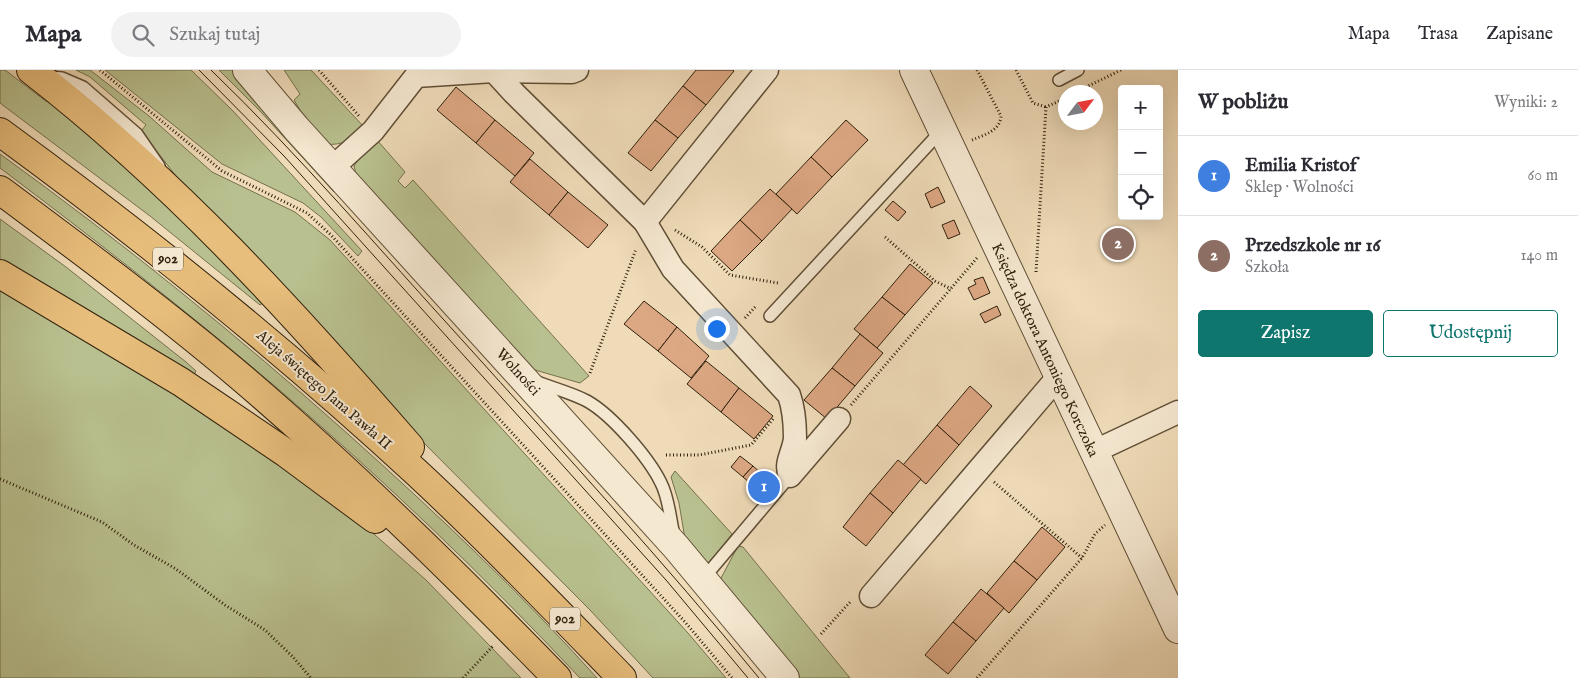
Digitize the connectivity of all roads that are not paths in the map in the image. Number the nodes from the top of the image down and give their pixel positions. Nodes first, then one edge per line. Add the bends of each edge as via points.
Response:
1 (247, 70) edge
2 (577, 70) edge
3 (767, 70) edge
4 (914, 70) edge
5 (1078, 70) edge
6 (494, 71) edge
7 (34, 72) edge
8 (417, 73) edge
9 (1059, 80) dead end
10 (942, 130) junction
11 (0, 132) edge
12 (332, 168) junction
13 (0, 190) edge
14 (645, 222) junction
15 (0, 274) edge
16 (770, 316) dead end
17 (1058, 377) junction
18 (523, 378) junction
19 (1178, 412) edge
20 (839, 419) road end
21 (1093, 452) junction
22 (790, 476) junction
23 (676, 547) junction
24 (507, 560) junction
25 (703, 579) junction
26 (871, 596) dead end
27 (488, 608) junction
28 (1178, 629) edge
29 (556, 678) edge
30 (622, 678) edge
31 (785, 678) edge

1 - 12 street, Wolności
2 - 6 street
3 - 14 street
4 - 10 street, Księdza doktora Antoniego Korczoka
5 - 9 lane
6 - 8 street
6 - 14 street
7 - 24 main road via 109,133 267,286
8 - 12 street via 373,131
10 - 16 lane
10 - 17 street, Księdza doktora Antoniego Korczoka
11 - 24 main road, Aleja świętego Jana Pawła II / 902 via 141,237 253,328 416,472
12 - 18 street, Wolności
13 - 27 main road via 165,315 242,378 371,494
14 - 22 street via 674,269 789,395 795,440 787,469
15 - 27 main road via 181,382 286,453
17 - 21 street, Księdza doktora Antoniego Korczoka
17 - 26 street
18 - 23 street, Wolności
18 - 23 lane via 587,401 607,416 652,467 662,485
19 - 21 street
20 - 22 street
21 - 28 street, Księdza doktora Antoniego Korczoka
22 - 25 lane
23 - 25 street, Wolności
24 - 30 main road, Aleja świętego Jana Pawła II / 902
25 - 31 street, Wolności
27 - 29 main road

